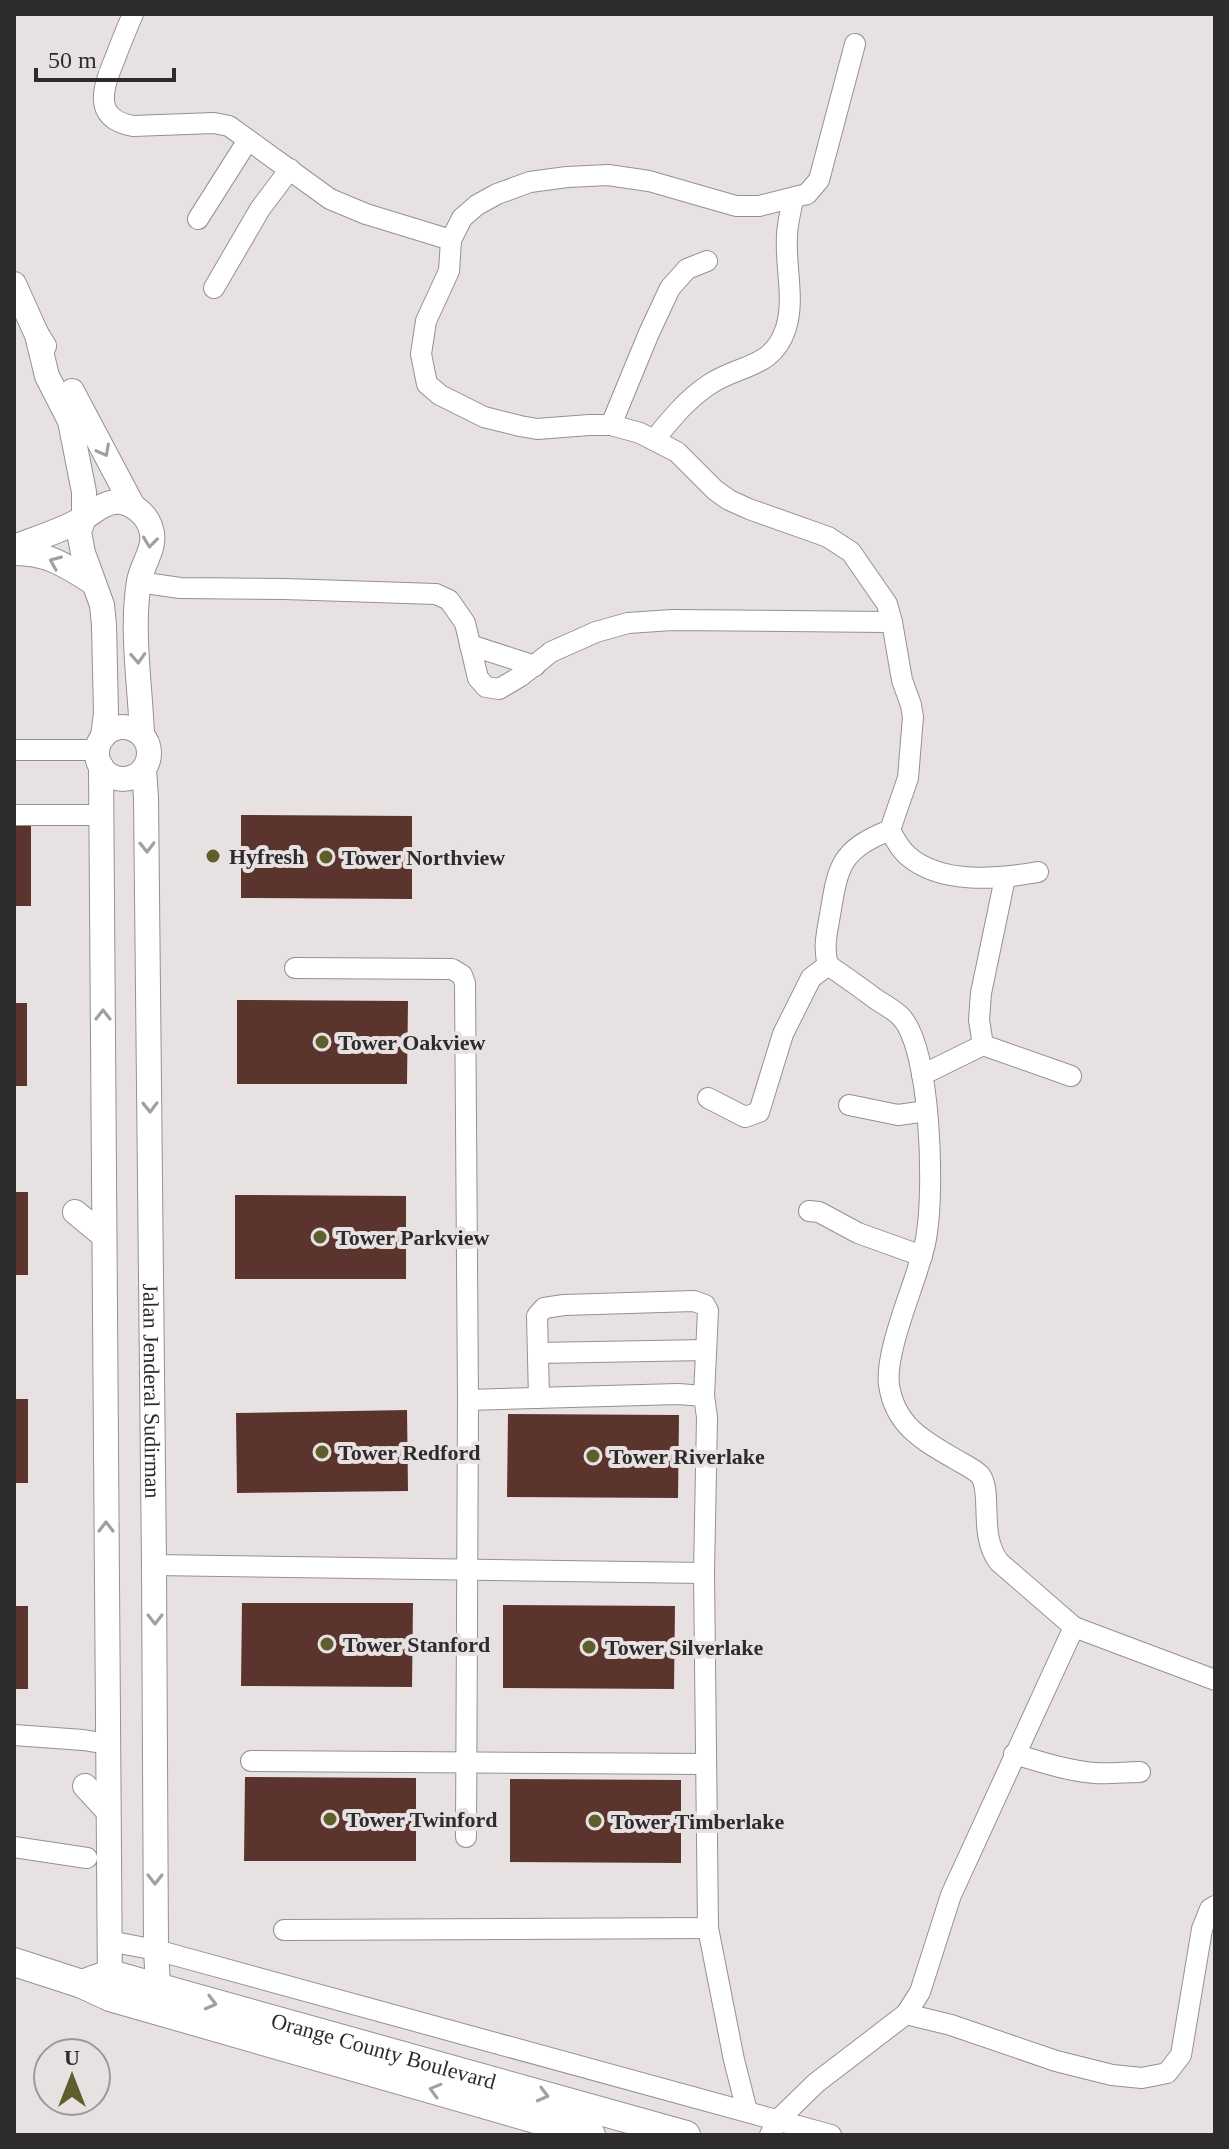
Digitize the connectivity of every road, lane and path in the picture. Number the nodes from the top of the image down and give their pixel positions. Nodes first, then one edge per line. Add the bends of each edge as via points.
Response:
1 (133, 14) edge
2 (855, 44) dead end
3 (248, 140) junction
4 (290, 169) junction
5 (793, 199) junction
6 (198, 219) dead end
7 (451, 240) junction
8 (707, 261) dead end
9 (14, 284) edge
10 (214, 288) dead end
11 (37, 335) junction
12 (611, 425) junction
13 (654, 440) junction
14 (133, 506) junction
15 (84, 518) junction
16 (14, 547) edge
17 (14, 553) edge
18 (139, 582) junction
19 (95, 587) junction
20 (885, 622) dead end
21 (470, 645) junction
22 (535, 666) junction
23 (142, 734) junction
24 (14, 750) edge
25 (101, 751) junction
26 (144, 769) junction
27 (14, 815) edge
28 (101, 815) junction
29 (890, 830) junction
30 (1038, 872) dead end
31 (1005, 878) junction
32 (828, 965) junction
33 (295, 968) dead end
34 (983, 1045) junction
35 (922, 1075) junction
36 (1071, 1076) dead end
37 (708, 1098) dead end
38 (849, 1105) dead end
39 (927, 1111) junction
40 (809, 1211) dead end
41 (75, 1212) dead end
42 (104, 1236) junction
43 (922, 1256) junction
44 (706, 1350) junction
45 (538, 1353) junction
46 (704, 1396) junction
47 (539, 1398) junction
48 (468, 1400) junction
49 (154, 1565) junction
50 (467, 1569) junction
51 (704, 1573) junction
52 (1074, 1627) junction
53 (1215, 1680) edge
54 (14, 1735) edge
55 (108, 1744) junction
56 (1014, 1754) junction
57 (251, 1761) dead end
58 (466, 1763) junction
59 (706, 1764) junction
60 (1140, 1772) dead end
61 (85, 1786) dead end
62 (108, 1811) junction
63 (466, 1837) dead end
64 (14, 1847) edge
65 (87, 1858) dead end
66 (1215, 1906) edge
67 (708, 1928) junction
68 (284, 1930) dead end
69 (109, 1941) junction
70 (156, 1950) junction
71 (14, 1962) edge
72 (110, 1986) junction
73 (159, 2000) junction
74 (906, 2014) junction
75 (747, 2111) junction
76 (774, 2128) edge
77 (591, 2135) edge
78 (686, 2135) edge
79 (831, 2135) edge

1 - 3 street via 104,87 110,116 133,126 214,123 229,126
2 - 5 street via 819,180 807,194
3 - 4 street
3 - 6 street
4 - 7 street via 330,199
4 - 10 street
5 - 7 street via 736,206 649,181 567,177 497,194 462,218
5 - 13 street via 787,235 790,299 786,328 774,353 696,394
7 - 12 street via 449,271 423,336 427,384 506,424 537,429
8 - 12 street via 687,269 670,288
9 - 11 street
11 -> 14 street
11 - 15 street via 47,376 70,421
12 - 13 street
13 - 29 street via 677,452 729,500 839,543 881,594 913,717 908,778
14 - 15 street via 105,505
14 -> 18 street via 151,528 152,542
15 - 16 street
15 - 19 street via 79,532
19 -> 17 street via 61,563
18 - 21 street via 180,588 436,594 449,600 465,623
18 -> 23 street
19 - 25 street via 104,625 106,713
20 - 22 street via 628,623 551,652
21 - 22 street
21 - 22 street via 478,678 486,687 499,689
23 - 25 street via 133,728 111,730
23 - 26 street via 149,745
24 - 25 street
25 - 26 street via 110,775 122,779
25 - 28 street
26 -> 49 street, Jalan Jenderal Sudirman
27 - 28 street
42 -> 28 street
29 - 31 street via 901,849 928,869
29 - 32 street via 863,842 841,865 825,943
30 - 31 street
31 - 34 street via 981,993
32 - 35 street via 901,1016 916,1046
32 - 37 street via 811,978 783,1034 759,1112 745,1117
33 - 48 street via 452,969 462,975
34 - 35 street
34 - 36 street
35 - 39 street
38 - 39 street via 898,1115
39 - 43 street via 928,1217
40 - 43 street
41 - 42 street
55 -> 42 street
43 - 52 street via 891,1355 888,1380 893,1403 919,1436 980,1476 992,1554
44 - 45 street
44 - 45 street via 708,1311 694,1301 544,1308 537,1316
44 - 46 street
45 - 47 street
46 - 47 street
46 - 51 street
47 - 48 street
48 - 50 street
49 - 50 street
49 -> 70 street, Jalan Jenderal Sudirman
50 - 51 street
50 - 58 street
51 - 59 street
52 - 53 street
52 - 56 street
54 - 55 street
55 - 62 street
56 - 60 street via 1076,1770
56 - 74 street via 951,1895 920,1992
57 - 58 street
58 - 59 street
58 - 63 street
59 - 67 street
61 - 62 street
62 - 69 street
64 - 65 street
66 - 74 street via 1202,1929 1181,2055 1167,2073 1142,2078 1112,2075
67 - 68 street
67 - 75 street
69 - 70 street
69 - 72 street
70 - 73 street, Jalan Jenderal Sudirman
70 - 75 street
71 - 72 main road via 82,1984
72 - 73 main road, Orange County Boulevard
77 -> 73 main road, Orange County Boulevard
73 -> 78 main road, Orange County Boulevard
74 - 76 street via 816,2083
75 - 76 street
76 - 79 street

